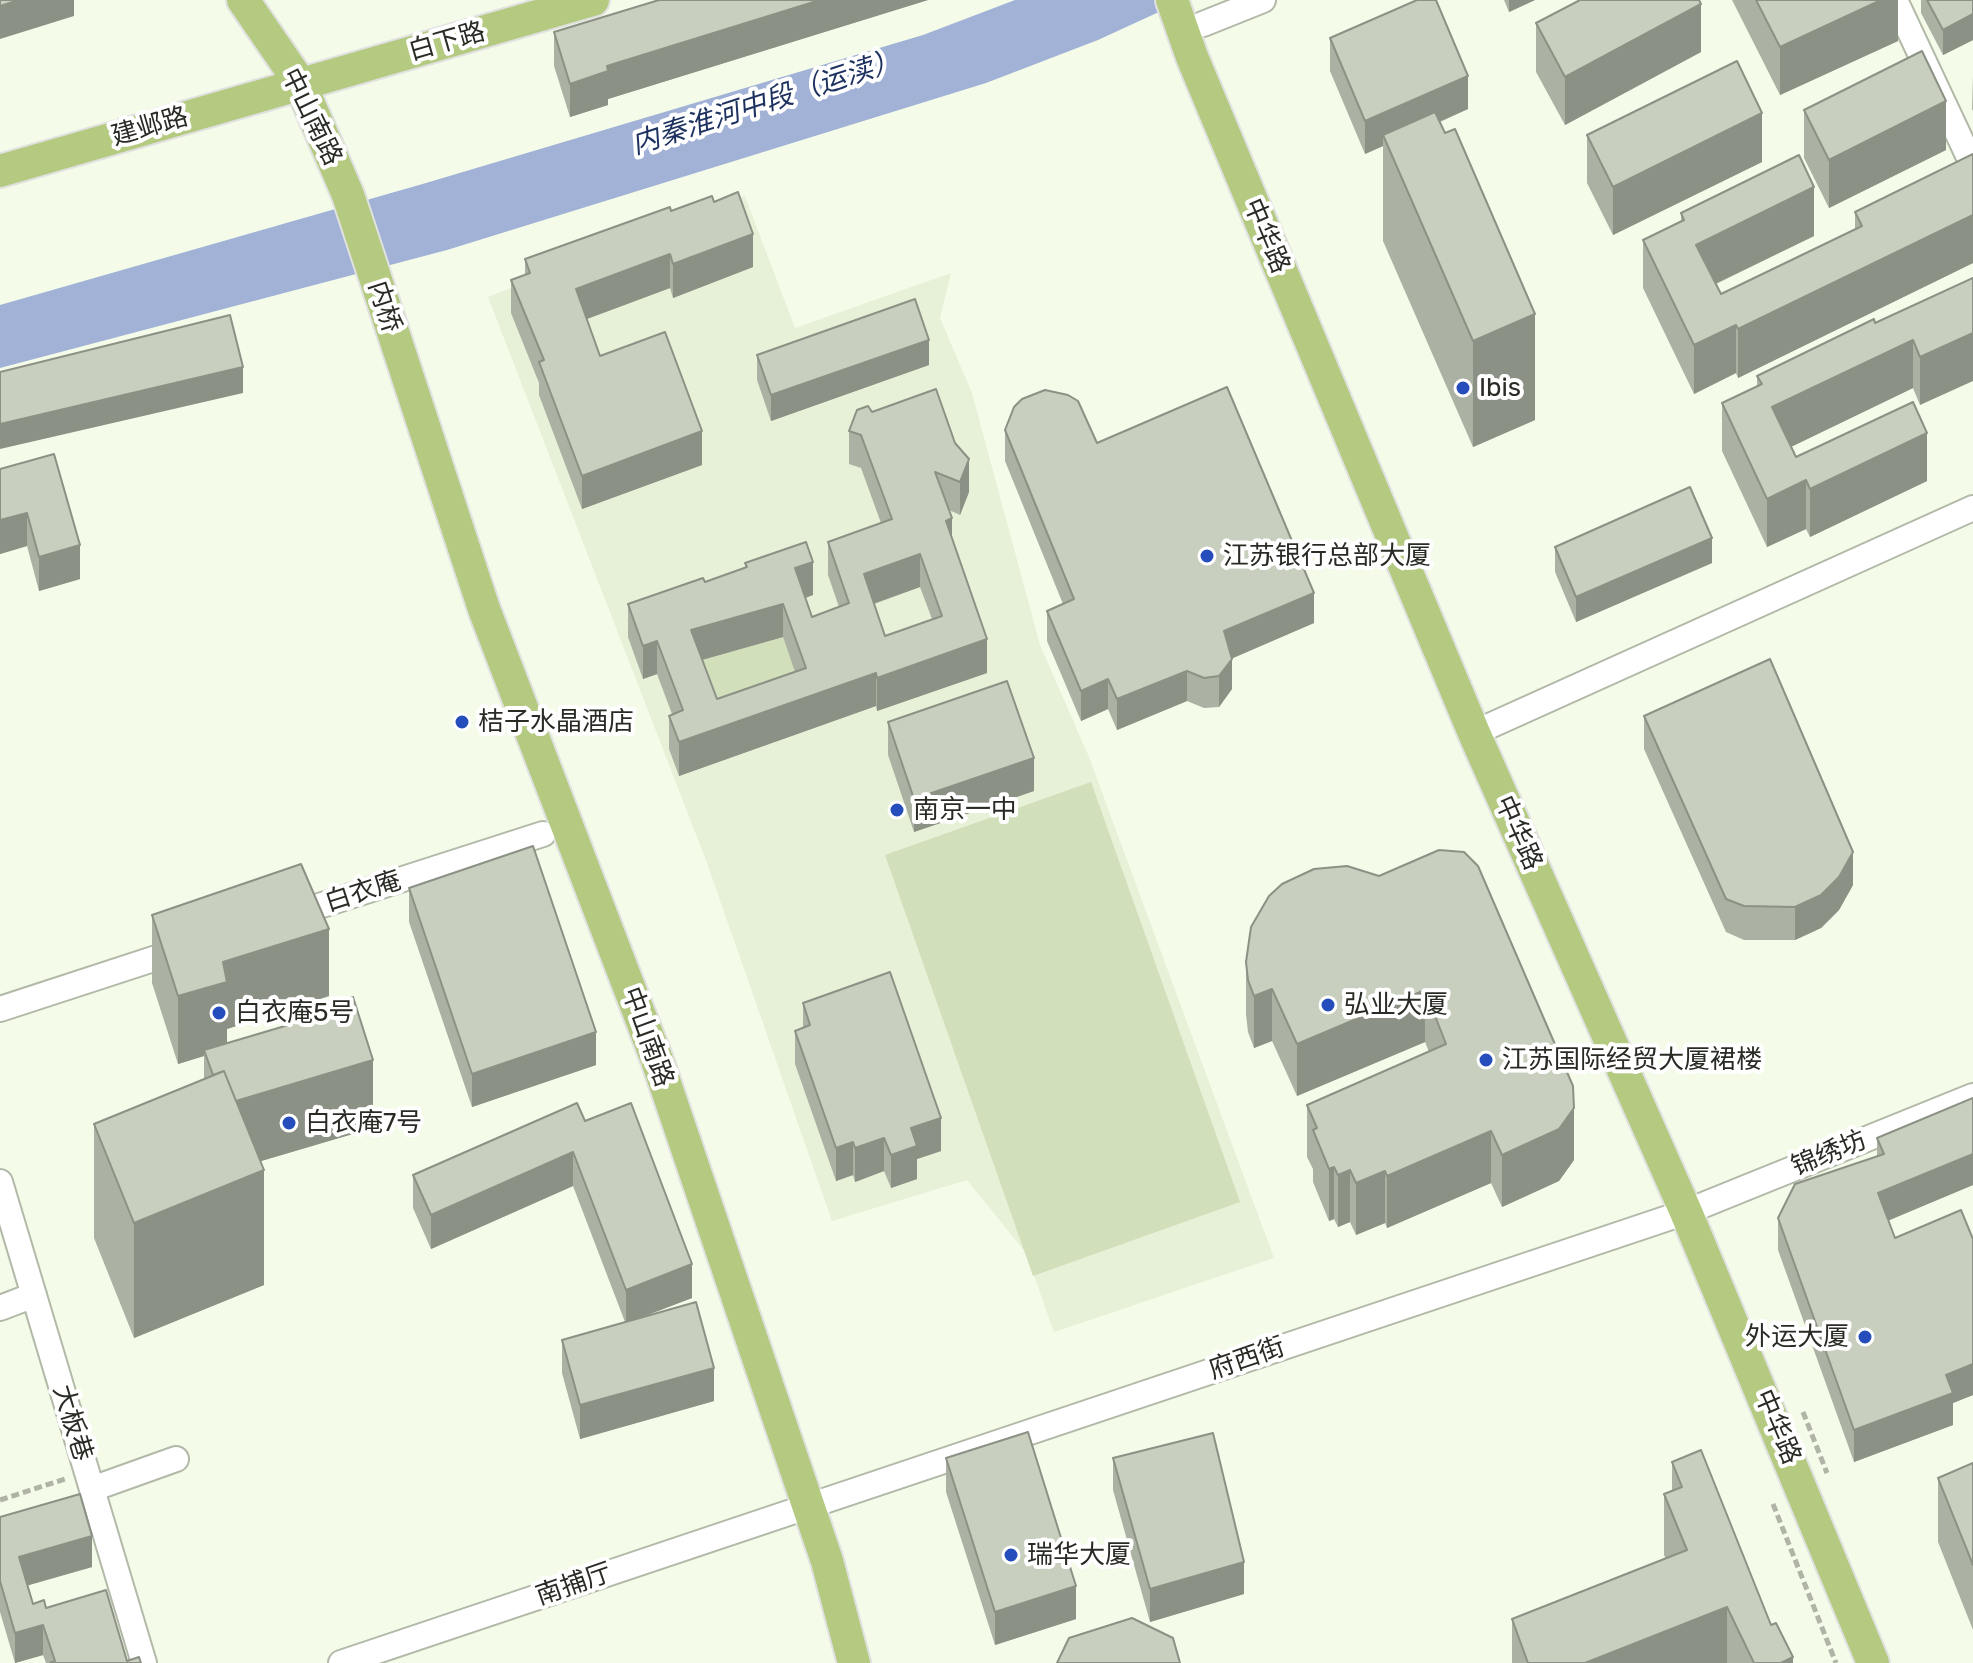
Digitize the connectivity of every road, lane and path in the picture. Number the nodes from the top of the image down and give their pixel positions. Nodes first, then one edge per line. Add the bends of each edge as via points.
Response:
1 (243, 0) edge
2 (593, 0) edge
3 (1172, 0) edge
4 (1263, 0) edge
5 (1895, 0) edge
6 (1203, 24) dead end
7 (300, 83) junction
8 (1973, 166) edge
9 (0, 171) edge
10 (1973, 508) edge
11 (1474, 733) junction
12 (543, 834) dead end
13 (272, 922) edge
14 (211, 941) edge
15 (0, 1009) edge
16 (1973, 1096) edge
17 (0, 1182) edge
18 (1686, 1212) junction
19 (34, 1295) junction
20 (0, 1308) edge
21 (176, 1459) dead end
22 (89, 1480) junction
23 (0, 1500) edge
24 (808, 1506) junction
25 (827, 1561) joint
26 (144, 1663) edge
27 (341, 1663) edge
28 (855, 1663) edge
29 (1873, 1663) edge

1 - 7 main road, 中山南路
2 - 7 main road, 白下路
3 - 11 main road, 中华路
4 - 6 street
5 - 8 street
7 - 9 main road, 建邺路
7 - 24 street via 348,195 484,609 657,1060
10 - 11 street
11 - 18 main road, 中华路
12 - 13 street, 白衣庵
14 - 15 street
16 - 18 street, 锦绣坊
17 - 19 street, 大板巷
18 - 24 street, 府西街
18 - 29 main road, 中华路
19 - 20 street
19 - 22 street, 大板巷
21 - 22 street
22 - 23 path
22 - 26 street, 大板巷
24 - 25 street
24 - 27 street, 南捕厅
25 - 28 main road

